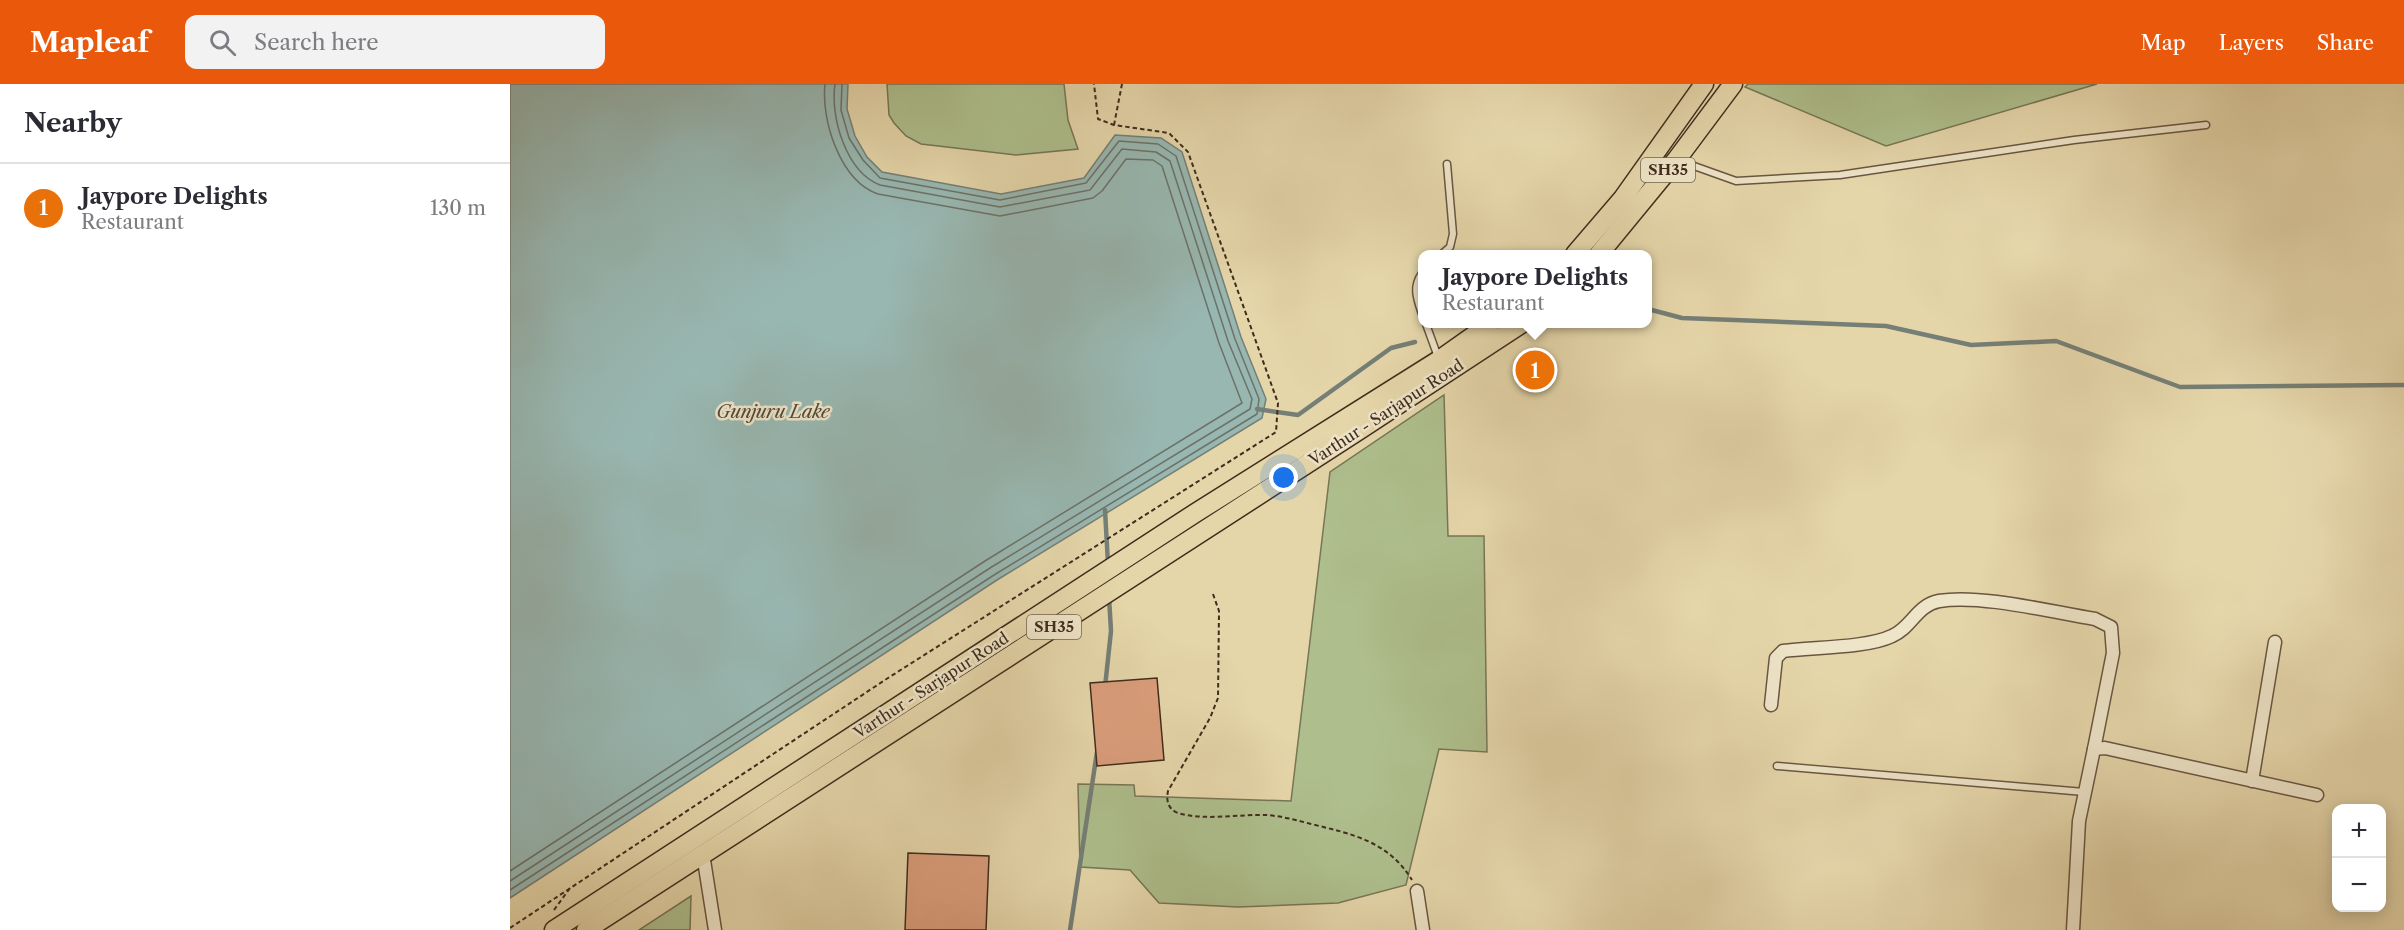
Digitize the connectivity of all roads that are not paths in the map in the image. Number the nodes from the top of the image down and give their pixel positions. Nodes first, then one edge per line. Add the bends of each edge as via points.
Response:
1 (1704, 84) edge
2 (1733, 84) edge
3 (2206, 125) dead end
4 (1677, 159) junction
5 (1447, 164) dead end
6 (1447, 250) edge
7 (1579, 250) edge
8 (1603, 250) edge
9 (1418, 280) edge
10 (1418, 303) edge
11 (1427, 328) edge
12 (1484, 328) edge
13 (1515, 328) edge
14 (1439, 360) junction
15 (2275, 642) dead end
16 (1771, 705) dead end
17 (2094, 749) junction
18 (1778, 766) dead end
19 (2252, 781) junction
20 (2084, 792) junction
21 (2317, 795) dead end
22 (703, 854) junction
23 (1417, 891) road end
24 (553, 921) edge
25 (586, 930) edge
26 (715, 930) edge
27 (1423, 930) edge
28 (2073, 930) edge

1 - 7 main road, SH35 via 1623,198
2 - 4 main road, SH35
3 - 4 lane via 2074,140 1840,175 1736,181
4 - 8 main road, SH35
5 - 6 lane via 1453,234
9 - 10 lane
11 - 14 lane
12 - 14 main road, Varthur - Sarjapur Road / SH35
13 - 22 main road, Varthur - Sarjapur Road / SH35
14 - 24 main road, Varthur - Sarjapur Road / SH35
15 - 19 street
16 - 17 street via 1776,658 1783,651 1879,642 1896,635 1920,610 1938,601 1974,600 2095,619 2111,627 2113,653
17 - 19 street via 2105,748
17 - 20 street
18 - 20 lane
19 - 21 street
20 - 28 street
22 - 25 main road, Varthur - Sarjapur Road / SH35
22 - 26 street
23 - 27 street

